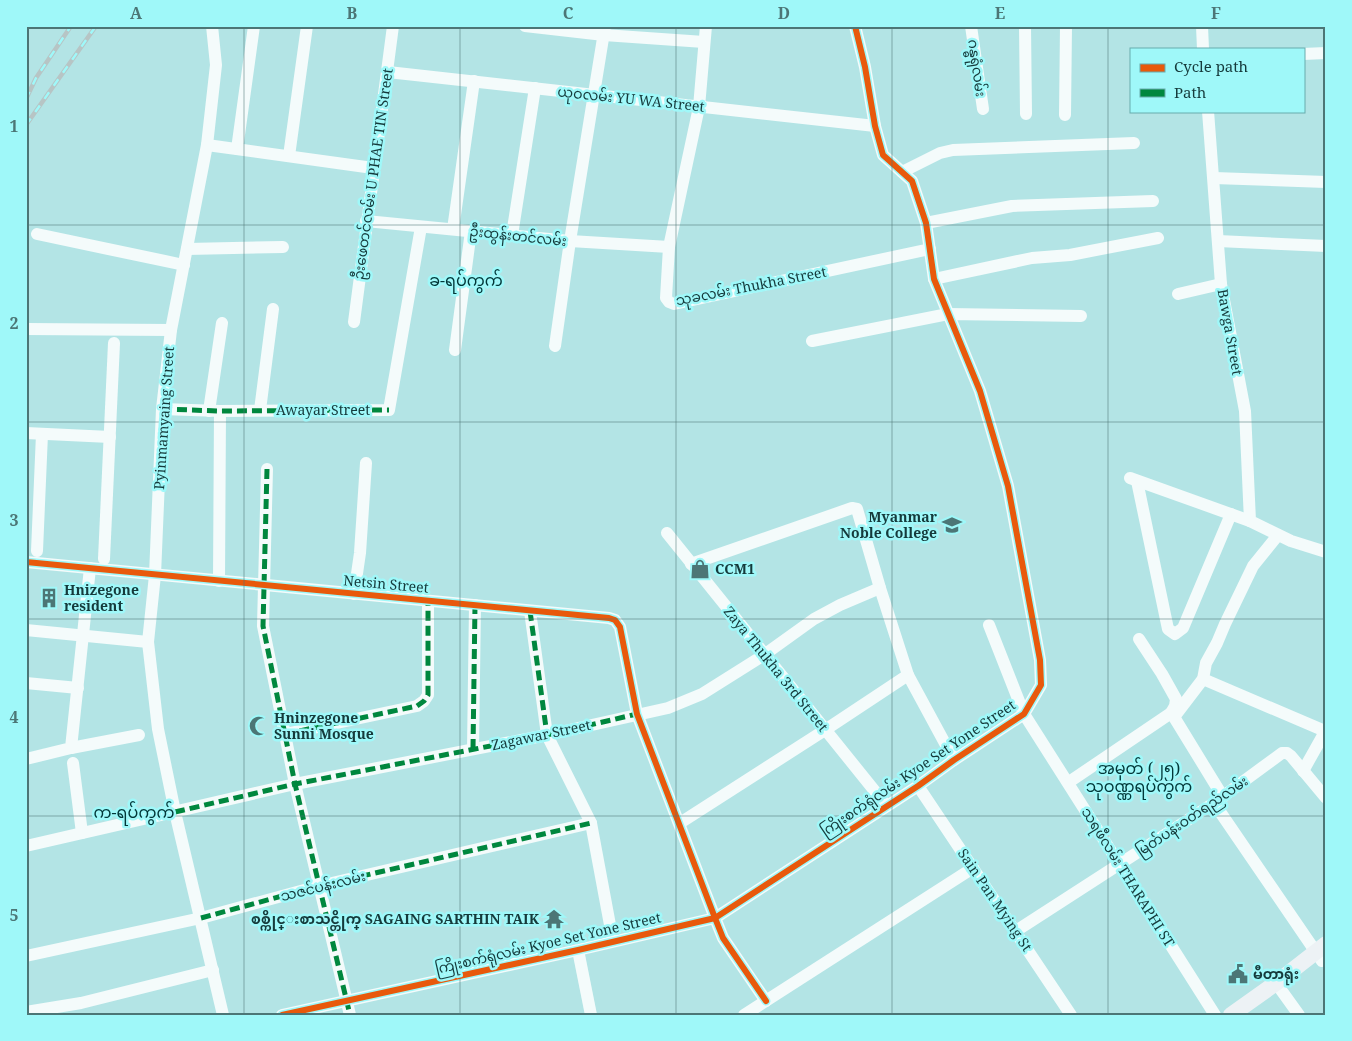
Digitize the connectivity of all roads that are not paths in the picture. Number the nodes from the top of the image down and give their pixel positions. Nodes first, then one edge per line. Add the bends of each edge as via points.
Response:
1 (212, 26) edge
2 (254, 26) edge
3 (307, 26) edge
4 (393, 26) edge
5 (525, 26) edge
6 (706, 26) edge
7 (855, 26) edge
8 (971, 26) edge
9 (1025, 26) edge
10 (1066, 26) edge
11 (1202, 26) edge
12 (604, 31) edge
13 (704, 42) junction
14 (1204, 48) edge
15 (1304, 54) edge
16 (1326, 54) edge
17 (388, 72) junction
18 (474, 81) junction
19 (535, 88) junction
20 (594, 95) junction
21 (699, 106) junction
22 (983, 109) dead end
23 (1208, 112) edge
24 (1026, 114) dead end
25 (1065, 115) dead end
26 (875, 126) junction
27 (1134, 144) dead end
28 (207, 145) junction
29 (237, 149) junction
30 (288, 156) junction
31 (373, 168) junction
32 (902, 172) junction
33 (1214, 178) junction
34 (1326, 182) edge
35 (1153, 201) dead end
36 (366, 221) junction
37 (926, 223) junction
38 (421, 227) junction
39 (452, 229) junction
40 (471, 231) junction
41 (37, 234) dead end
42 (512, 235) junction
43 (1158, 238) dead end
44 (570, 241) junction
45 (1218, 241) junction
46 (1326, 246) edge
47 (669, 247) junction
48 (283, 248) dead end
49 (187, 249) junction
50 (930, 249) junction
51 (184, 265) junction
52 (934, 279) junction
53 (1221, 284) junction
54 (1178, 294) dead end
55 (273, 309) dead end
56 (948, 314) junction
57 (1081, 316) dead end
58 (354, 322) dead end
59 (222, 323) dead end
60 (26, 329) edge
61 (171, 330) junction
62 (812, 341) dead end
63 (114, 343) dead end
64 (555, 346) dead end
65 (455, 350) dead end
66 (162, 409) junction
67 (260, 410) junction
68 (215, 411) junction
69 (26, 433) edge
70 (42, 434) junction
71 (110, 437) junction
72 (366, 463) dead end
73 (266, 469) dead end
74 (1231, 514) junction
75 (1250, 521) junction
76 (667, 533) dead end
77 (1278, 535) junction
78 (37, 551) dead end
79 (1326, 552) edge
80 (104, 559) dead end
81 (26, 562) edge
82 (691, 564) junction
83 (90, 568) junction
84 (155, 575) junction
85 (219, 581) junction
86 (264, 585) junction
87 (880, 588) junction
88 (354, 594) junction
89 (428, 601) junction
90 (475, 605) junction
91 (530, 611) junction
92 (989, 625) dead end
93 (26, 630) edge
94 (83, 635) junction
95 (1139, 639) dead end
96 (148, 642) junction
97 (764, 655) junction
98 (908, 675) junction
99 (1203, 680) junction
100 (26, 683) edge
101 (78, 688) junction
102 (637, 714) junction
103 (1024, 714) junction
104 (1172, 715) junction
105 (825, 730) junction
106 (1325, 731) edge
107 (284, 734) junction
108 (547, 734) junction
109 (139, 735) dead end
110 (71, 748) junction
111 (473, 749) junction
112 (26, 759) edge
113 (954, 760) junction
114 (73, 763) dead end
115 (1303, 772) junction
116 (1069, 782) junction
117 (295, 784) junction
118 (918, 786) junction
119 (1326, 798) edge
120 (1218, 800) junction
121 (886, 805) junction
122 (175, 812) junction
123 (591, 823) junction
124 (680, 823) junction
125 (82, 833) junction
126 (26, 846) edge
127 (1120, 864) junction
128 (973, 868) junction
129 (319, 886) junction
130 (201, 918) junction
131 (715, 918) junction
132 (1016, 931) junction
133 (613, 942) junction
134 (578, 950) junction
135 (1322, 953) edge
136 (26, 956) edge
137 (213, 970) junction
138 (1279, 987) junction
139 (346, 1001) junction
140 (766, 1001) junction
141 (26, 1012) edge
142 (223, 1015) edge
143 (282, 1015) edge
144 (350, 1015) edge
145 (591, 1015) edge
146 (744, 1015) edge
147 (1071, 1015) edge
148 (1215, 1015) edge
149 (1230, 1015) edge
150 (1250, 1015) edge
151 (1299, 1015) edge

1 - 28 street, Pyinmamyaing Street via 216,65
2 - 29 street
3 - 30 street
4 - 17 street, ဦးဖေတင်လမ်း U PHAE TIN Street
5 - 12 street
6 - 13 street, သုခလမ်း Thukha Street
7 - 26 street, ကြိုးစက်ရုံလမ်း Kyoe Set Yone Street
8 - 22 street, ဂန္ဓရုံလမ်း
9 - 24 street
10 - 25 street
11 - 14 street
12 - 13 street
12 - 20 street
13 - 21 street, သုခလမ်း Thukha Street
15 - 16 street
17 - 18 street, ယုဝလမ်း YU WA Street
17 - 31 street, ဦးဖေတင်လမ်း U PHAE TIN Street
18 - 19 street, ယုဝလမ်း YU WA Street
18 - 39 street
19 - 20 street, ယုဝလမ်း YU WA Street
19 - 42 street
20 - 21 street, ယုဝလမ်း YU WA Street
20 - 44 street
21 - 26 street, ယုဝလမ်း YU WA Street
21 - 47 street, သုခလမ်း Thukha Street
23 - 33 street, Bawga Street
26 - 32 street, ကြိုးစက်ရုံလမ်း Kyoe Set Yone Street via 884,155
27 - 32 street via 953,150
28 - 29 street
28 - 49 street, Pyinmamyaing Street
29 - 30 street
30 - 31 street
31 - 36 street, ဦးဖေတင်လမ်း U PHAE TIN Street
32 - 37 street, ကြိုးစက်ရုံလမ်း Kyoe Set Yone Street via 912,181
33 - 34 street
33 - 45 street, Bawga Street
35 - 37 street via 1012,206
36 - 38 street, ဦးထွန်းတင်လမ်း
36 - 58 street, ဦးဖေတင်လမ်း U PHAE TIN Street
37 - 50 street, ကြိုးစက်ရုံလမ်း Kyoe Set Yone Street
38 - 39 street, ဦးထွန်းတင်လမ်း
38 - 67 street, Awayar Street via 389,410
39 - 40 street, ဦးထွန်းတင်လမ်း
40 - 42 street, ဦးထွန်းတင်လမ်း
40 - 65 street
41 - 51 street
42 - 44 street, ဦးထွန်းတင်လမ်း
43 - 52 street via 1070,255 1032,258
44 - 47 street, ဦးထွန်းတင်လမ်း
44 - 64 street
45 - 46 street
45 - 53 street, Bawga Street
47 - 50 street, သုခလမ်း Thukha Street via 666,298 674,304
48 - 49 street
49 - 51 street, Pyinmamyaing Street
50 - 52 street, ကြိုးစက်ရုံလမ်း Kyoe Set Yone Street
51 - 61 street, Pyinmamyaing Street
52 - 56 street, ကြိုးစက်ရုံလမ်း Kyoe Set Yone Street
53 - 54 street
53 - 75 street, Bawga Street via 1245,411
55 - 67 street
56 - 57 street
56 - 62 street
56 - 103 street, ကြိုးစက်ရုံလမ်း Kyoe Set Yone Street via 980,391 1009,494 1040,660 1041,685
59 - 68 street
60 - 61 street
61 - 66 street, Pyinmamyaing Street
63 - 71 street
66 - 68 street, Awayar Street
66 - 84 street, Pyinmamyaing Street
67 - 68 street, Awayar Street
68 - 85 street
69 - 70 street
70 - 71 street
70 - 78 street
71 - 80 street
72 - 88 street
73 - 86 street
74 - 74 street via 1183,628 1176,634 1168,630 1132,479
74 - 75 street
75 - 77 street
76 - 82 street, Zaya Thukha 3rd Street
77 - 79 street
77 - 99 street via 1253,566 1206,662
81 - 83 street, Netsin Street
82 - 87 street via 852,508 859,514
82 - 97 street, Zaya Thukha 3rd Street
83 - 84 street, Netsin Street
83 - 94 street
84 - 85 street, Netsin Street
84 - 96 street, Pyinmamyaing Street
85 - 86 street, Netsin Street
86 - 88 street, Netsin Street
86 - 107 street via 263,626
87 - 97 street, Zagawar Street via 814,619
87 - 98 street
88 - 89 street, Netsin Street
89 - 90 street, Netsin Street
89 - 107 street via 428,695 424,702
90 - 91 street, Netsin Street
90 - 111 street
91 - 102 street, Netsin Street via 615,620 620,627
91 - 108 street
92 - 103 street, သရဖီလမ်း THARAPHI ST
93 - 94 street
94 - 96 street
94 - 101 street
95 - 104 street via 1176,698
96 - 122 street, Pyinmamyaing Street via 156,718
97 - 102 street, Zagawar Street via 702,694 668,708
97 - 105 street, Zaya Thukha 3rd Street
98 - 105 street
98 - 113 street
99 - 104 street
99 - 106 street
100 - 101 street
101 - 110 street
102 - 108 street, Zagawar Street
102 - 124 street
103 - 113 street, ကြိုးစက်ရုံလမ်း Kyoe Set Yone Street
103 - 116 street, သရဖီလမ်း THARAPHI ST
104 - 116 street
104 - 120 street
105 - 121 street, Zaya Thukha 3rd Street
105 - 124 street
106 - 115 street
107 - 117 street
108 - 111 street, Zagawar Street
108 - 123 street
109 - 110 street
110 - 112 street
111 - 117 street, Zagawar Street
113 - 118 street, ကြိုးစက်ရုံလမ်း Kyoe Set Yone Street
114 - 125 street
115 - 119 street
115 - 120 street, မြတ်ပန်းဝတ်ရည်လမ်း via 1287,752 1282,753
116 - 127 street, သရဖီလမ်း THARAPHI ST
117 - 122 street, Zagawar Street
117 - 129 street
118 - 121 street, ကြိုးစက်ရုံလမ်း Kyoe Set Yone Street
118 - 128 street, Sain Pan Mying St
120 - 127 street, မြတ်ပန်းဝတ်ရည်လမ်း
120 - 135 street
121 - 131 street, ကြိုးစက်ရုံလမ်း Kyoe Set Yone Street
122 - 125 street, Zagawar Street
122 - 130 street, Pyinmamyaing Street
123 - 129 street, သဇင်ပန်းလမ်း
123 - 133 street
124 - 131 street
125 - 126 street, Zagawar Street
127 - 132 street, မြတ်ပန်းဝတ်ရည်လမ်း
127 - 148 street, သရဖီလမ်း THARAPHI ST
128 - 132 street, Sain Pan Mying St
128 - 140 street
129 - 130 street, သဇင်ပန်းလမ်း
129 - 139 street
130 - 136 street, သဇင်ပန်းလမ်း
130 - 137 street, Pyinmamyaing Street
131 - 133 street, ကြိုးစက်ရုံလမ်း Kyoe Set Yone Street
131 - 140 street via 723,938
132 - 147 street, Sain Pan Mying St
133 - 134 street, ကြိုးစက်ရုံလမ်း Kyoe Set Yone Street
134 - 139 street, ကြိုးစက်ရုံလမ်း Kyoe Set Yone Street
134 - 145 street
135 - 138 main road
137 - 141 street via 81,1003
137 - 142 street, Pyinmamyaing Street
138 - 149 main road
138 - 150 main road
138 - 151 street
139 - 143 street, ကြိုးစက်ရုံလမ်း Kyoe Set Yone Street
139 - 144 street
140 - 146 street

